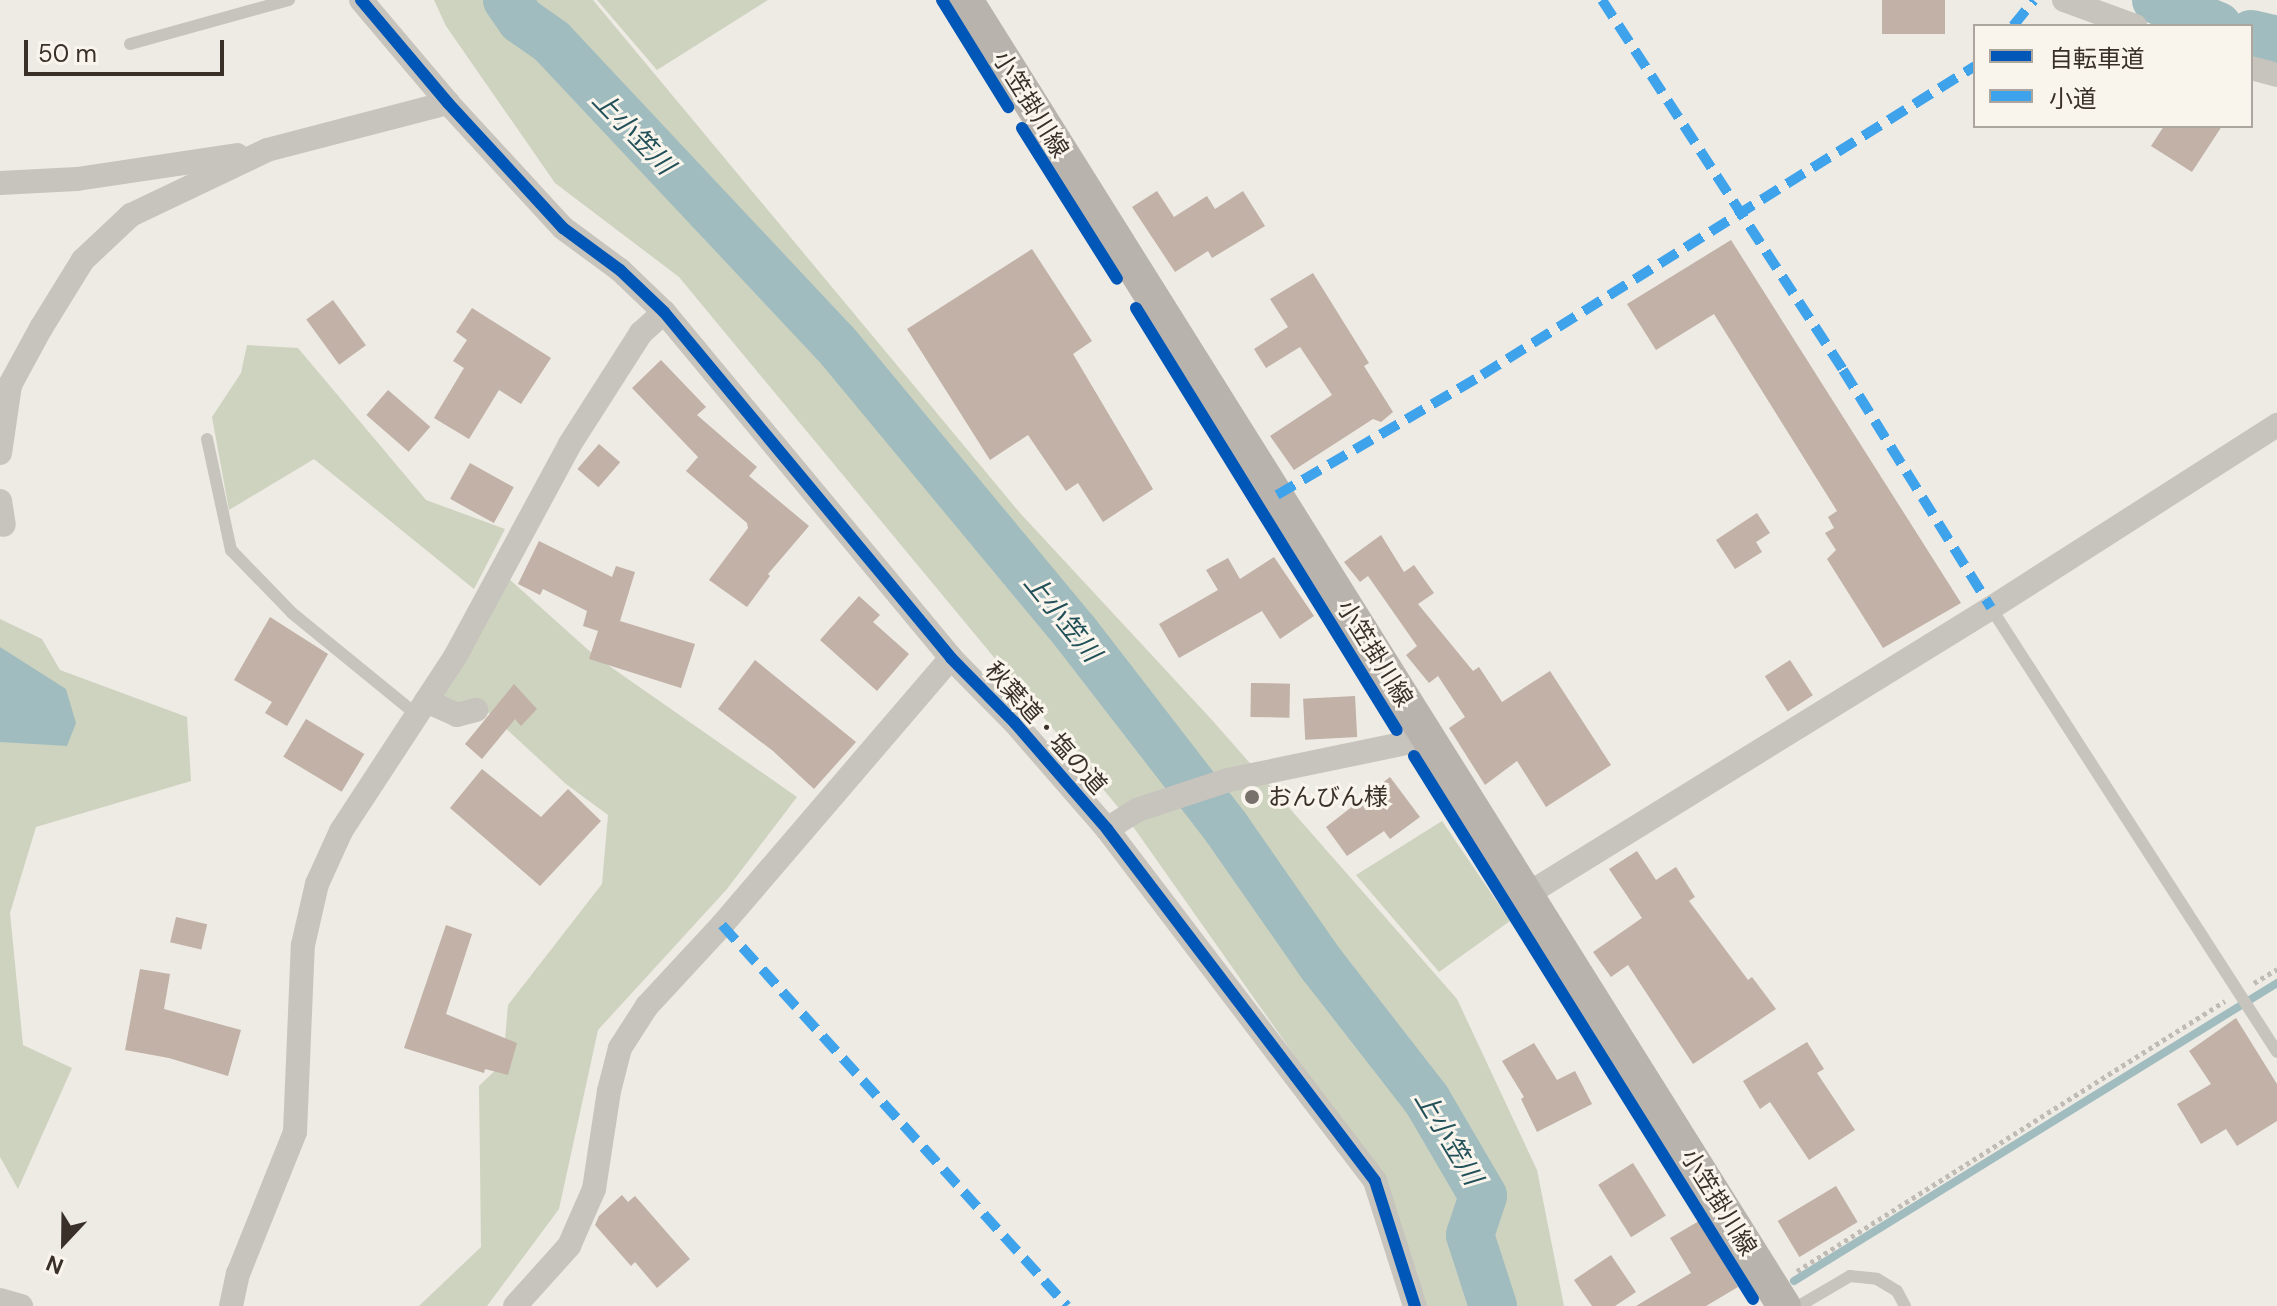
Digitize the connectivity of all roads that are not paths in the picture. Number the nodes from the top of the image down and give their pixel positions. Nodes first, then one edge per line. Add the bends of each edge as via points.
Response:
1 (289, 0) edge
2 (361, 0) edge
3 (966, 0) edge
4 (2064, 0) edge
5 (2130, 24) edge
6 (130, 44) dead end
7 (2253, 69) edge
8 (2277, 75) edge
9 (448, 103) junction
10 (267, 150) junction
11 (0, 183) edge
12 (664, 312) junction
13 (2277, 425) edge
14 (207, 439) dead end
15 (0, 453) edge
16 (1991, 608) junction
17 (951, 658) junction
18 (421, 708) junction
19 (476, 710) dead end
20 (1424, 731) junction
21 (1107, 829) junction
22 (1526, 895) junction
23 (2277, 1052) edge
24 (0, 1300) edge
25 (1783, 1301) edge
26 (21, 1306) edge
27 (231, 1306) edge
28 (515, 1306) edge
29 (1415, 1306) edge
30 (1905, 1306) edge

1 - 6 lane
2 - 9 street, 秋葉道・塩の道
3 - 20 main road, 小笠掛川線
4 - 5 street
7 - 8 street
9 - 10 street
9 - 12 street, 秋葉道・塩の道 via 563,228 620,270
10 - 11 street via 77,179
10 - 15 street via 131,215 83,260 10,385
12 - 17 street, 秋葉道・塩の道
12 - 18 street via 641,333 570,444 456,655
13 - 16 street
14 - 18 lane via 231,550 292,613
16 - 22 street
16 - 23 lane
17 - 21 street, 秋葉道・塩の道
17 - 28 street via 647,1006 620,1048 594,1189 569,1246
18 - 19 street via 457,715
18 - 27 street via 341,831 317,884 303,945 295,1132 238,1274
20 - 21 street, 秋葉道・塩の道 via 1406,743 1228,780 1137,810
20 - 22 main road, 小笠掛川線
21 - 29 street via 1375,1181
22 - 25 main road, 小笠掛川線
24 - 26 street
25 - 30 lane via 1850,1276 1877,1279 1897,1291

